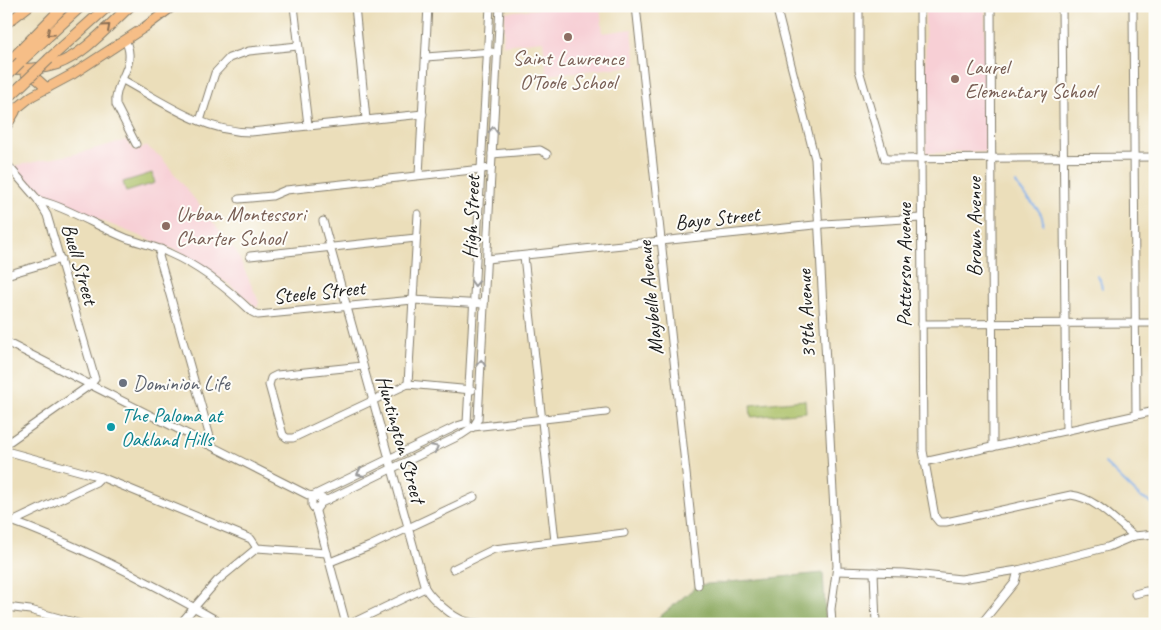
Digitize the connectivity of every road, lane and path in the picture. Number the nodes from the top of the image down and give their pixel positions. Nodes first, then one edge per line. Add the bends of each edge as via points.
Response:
1 (29, 6) edge
2 (64, 6) edge
3 (81, 6) edge
4 (108, 6) edge
5 (130, 6) edge
6 (173, 6) edge
7 (294, 6) edge
8 (355, 6) edge
9 (428, 6) edge
10 (490, 6) edge
11 (500, 6) edge
12 (636, 6) edge
13 (776, 6) edge
14 (859, 6) edge
15 (920, 6) edge
16 (991, 6) edge
17 (1062, 6) edge
18 (1133, 6) edge
19 (6, 24) edge
20 (125, 40) junction
21 (298, 46) junction
22 (488, 52) junction
23 (498, 52) junction
24 (426, 57) junction
25 (10, 67) edge
26 (123, 80) junction
27 (47, 88) junction
28 (6, 100) edge
29 (16, 110) junction
30 (423, 114) junction
31 (6, 117) edge
32 (366, 119) junction
33 (200, 122) junction
34 (308, 125) junction
35 (6, 127) edge
36 (136, 144) dead end
37 (492, 154) junction
38 (547, 154) dead end
39 (1134, 157) junction
40 (1155, 157) edge
41 (1062, 158) junction
42 (921, 159) junction
43 (991, 159) junction
44 (6, 163) edge
45 (491, 168) junction
46 (480, 169) junction
47 (420, 175) junction
48 (240, 199) dead end
49 (38, 200) junction
50 (418, 214) dead end
51 (921, 218) junction
52 (323, 221) dead end
53 (818, 225) junction
54 (416, 238) junction
55 (662, 242) junction
56 (329, 248) junction
57 (161, 249) junction
58 (250, 256) dead end
59 (524, 256) junction
60 (61, 259) junction
61 (487, 259) junction
62 (6, 275) edge
63 (413, 300) junction
64 (474, 303) junction
65 (484, 304) junction
66 (346, 306) junction
67 (1064, 323) junction
68 (1135, 323) junction
69 (1155, 323) edge
70 (922, 324) junction
71 (993, 324) junction
72 (6, 342) edge
73 (363, 366) junction
74 (408, 384) junction
75 (90, 385) junction
76 (470, 389) junction
77 (479, 390) junction
78 (373, 400) junction
79 (1155, 411) edge
80 (606, 412) dead end
81 (1136, 415) junction
82 (542, 419) junction
83 (470, 425) junction
84 (1066, 431) junction
85 (6, 444) edge
86 (207, 444) junction
87 (993, 447) junction
88 (6, 451) edge
89 (389, 460) junction
90 (924, 462) junction
91 (392, 469) junction
92 (101, 477) junction
93 (312, 496) junction
94 (474, 497) dead end
95 (328, 500) junction
96 (316, 510) junction
97 (6, 519) edge
98 (15, 522) junction
99 (6, 525) edge
100 (408, 528) junction
101 (624, 533) dead end
102 (1155, 534) edge
103 (1134, 536) junction
104 (555, 541) junction
105 (257, 548) junction
106 (327, 553) junction
107 (330, 562) junction
108 (453, 569) dead end
109 (1018, 570) junction
110 (837, 571) junction
111 (874, 572) junction
112 (698, 585) dead end
113 (425, 588) junction
114 (1155, 592) edge
115 (1134, 594) dead end
116 (6, 606) edge
117 (194, 607) junction
118 (463, 622) edge
119 (81, 624) edge
120 (180, 624) edge
121 (223, 624) edge
122 (346, 624) edge
123 (350, 624) edge
124 (494, 624) edge
125 (832, 624) edge
126 (876, 624) edge
127 (981, 624) edge

1 - 19 main road
2 - 25 highway
3 -> 25 highway
4 - 28 highway, bridge
25 -> 5 highway via 37,68 64,61
6 - 20 main road
7 - 21 street
8 - 32 street
9 - 24 street
10 - 22 street, High Street
11 - 23 street, High Street
12 - 55 street, Maybelle Avenue
13 - 53 street, 39th Avenue via 814,154
14 - 42 street via 859,70 885,159
15 - 42 street, Patterson Avenue
16 - 43 street, Brown Avenue
17 - 41 street
18 - 39 street
20 - 26 street via 130,55
20 - 27 main road
21 - 33 street via 249,51 229,58 216,73
21 - 34 street
22 - 23 street
22 - 24 street
22 - 46 street, High Street
37 -> 23 street, High Street
24 - 30 street
25 - 27 main road via 37,79
26 - 33 street
26 - 36 street via 116,105
27 - 29 main road
29 - 31 main road
29 - 35 main road
30 - 32 street
30 - 47 street
32 - 34 street
33 - 34 street via 240,132
37 - 38 street via 540,150
37 - 45 street, High Street
39 - 40 street
39 - 41 street
39 - 68 street
41 - 43 street
41 - 67 street
42 - 43 street
42 - 51 street, Patterson Avenue
43 - 71 street, Brown Avenue
44 - 49 street, Buell Street
45 - 46 street
45 - 61 street, High Street
46 - 47 street
46 -> 64 street, High Street
47 - 48 street via 286,190 272,196
49 - 57 street, Steele Street via 55,204 126,238
49 - 60 street, Buell Street via 47,215
50 - 54 street
51 - 53 street, Bayo Street
51 - 70 street, Patterson Avenue
52 - 56 street, Huntington Street
53 - 55 street, Bayo Street
53 - 110 street, 39th Avenue
54 - 56 street
54 - 63 street
55 - 59 street, Bayo Street
55 - 112 street, Maybelle Avenue
56 - 58 street
56 - 66 street, Huntington Street
57 - 66 street, Steele Street via 204,272 258,316
57 - 86 street via 159,256 210,437
59 - 61 street, Bayo Street
59 - 82 street
60 - 62 street
60 - 75 street, Buell Street via 95,379
61 - 65 street, High Street
63 - 64 street, Steele Street
63 - 66 street, Steele Street
63 - 74 street
64 - 65 street, Steele Street
64 - 76 street, High Street
77 -> 65 street, High Street
66 - 73 street, Huntington Street
67 - 68 street
67 - 71 street
67 - 84 street
68 - 69 street
68 - 81 street
70 - 71 street
70 - 90 street, Patterson Avenue
71 - 87 street, Brown Avenue
72 - 75 street
73 - 78 street, Huntington Street
73 - 78 street via 271,378 269,385 283,435 298,437
74 - 76 street
74 - 78 street
75 - 85 street
75 - 86 street
76 - 77 street
76 - 83 street, High Street
77 - 83 street, High Street via 478,420
78 - 89 street, Huntington Street
79 - 81 street
80 - 82 street
81 - 84 street
82 - 83 street
82 - 104 street
83 - 89 street via 457,426
91 -> 83 street via 461,435
84 - 87 street
86 - 93 street
87 - 90 street
88 - 92 street
89 - 91 street, Huntington Street
89 -> 93 street
90 - 103 street, Patterson Avenue via 935,517 939,522 1072,495 1092,502
91 - 95 street
91 - 100 street, Huntington Street
92 - 98 street
92 - 105 street via 251,539
93 - 95 street
93 - 96 street
94 - 100 street
95 - 96 street
96 - 106 street
97 - 98 street
98 - 99 street
98 - 117 street via 56,538
100 - 107 street
100 - 113 street, Huntington Street
101 - 104 street
102 - 103 street
103 - 109 street via 1108,547
104 - 108 street via 494,549
105 - 106 street
105 - 117 street via 217,581
106 - 107 street
107 - 122 street
109 - 111 street via 961,578
109 - 127 street via 1015,582
110 - 111 street
110 - 125 street, 39th Avenue
111 - 126 street
113 - 118 street, Huntington Street via 441,606
113 - 123 street
114 - 115 street
116 - 119 street
117 - 120 street
117 - 121 street
118 - 124 street, Huntington Street

